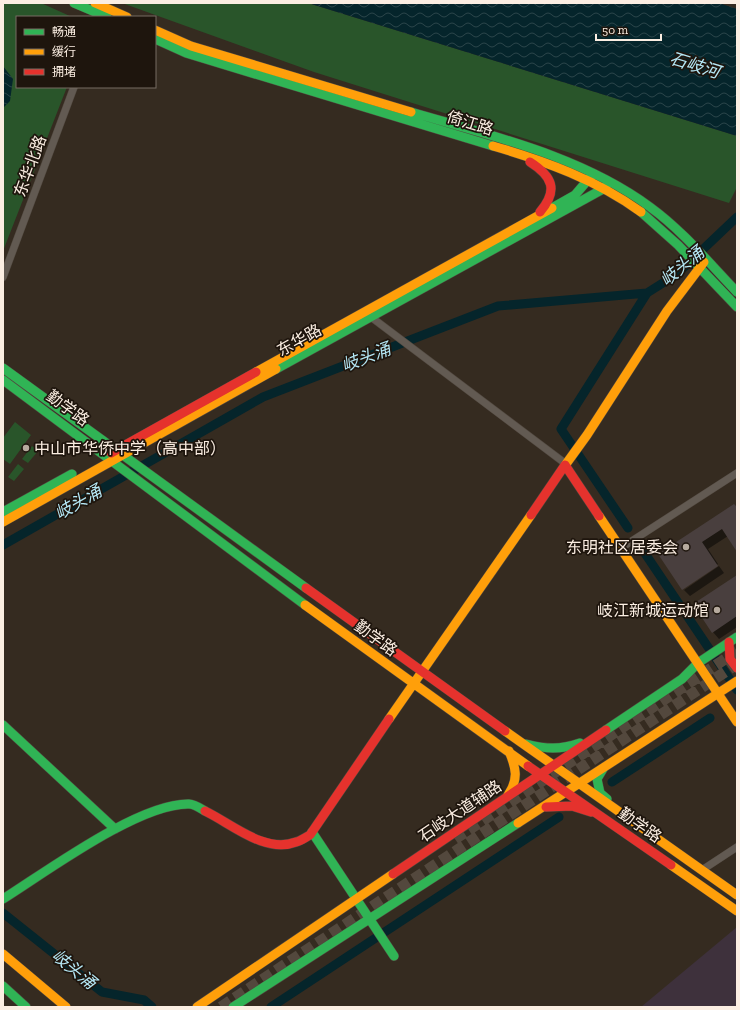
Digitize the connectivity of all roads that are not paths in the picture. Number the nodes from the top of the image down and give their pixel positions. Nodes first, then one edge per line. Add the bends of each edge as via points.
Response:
1 (74, 3) edge
2 (102, 12) edge
3 (122, 16) edge
4 (156, 30) edge
5 (156, 39) edge
6 (74, 88) edge
7 (515, 152) junction
8 (590, 177) junction
9 (606, 185) junction
10 (534, 217) junction
11 (707, 259) junction
12 (699, 266) junction
13 (3, 277) edge
14 (737, 292) edge
15 (737, 307) edge
16 (371, 317) junction
17 (3, 368) edge
18 (3, 380) edge
19 (114, 455) junction
20 (566, 464) junction
21 (737, 473) edge
22 (3, 512) edge
23 (3, 522) edge
24 (621, 548) junction
25 (733, 640) edge
26 (698, 663) junction
27 (737, 668) edge
28 (421, 672) junction
29 (737, 681) edge
30 (413, 684) junction
31 (718, 694) junction
32 (737, 722) edge
33 (3, 725) edge
34 (600, 735) junction
35 (522, 744) junction
36 (509, 751) junction
37 (554, 766) junction
38 (604, 768) junction
39 (542, 774) junction
40 (582, 786) junction
41 (567, 792) junction
42 (506, 799) junction
43 (542, 808) junction
44 (601, 816) junction
45 (630, 820) junction
46 (115, 829) junction
47 (312, 832) junction
48 (737, 847) edge
49 (702, 870) junction
50 (737, 895) edge
51 (3, 899) edge
52 (356, 900) junction
53 (737, 911) edge
54 (371, 923) junction
55 (3, 954) edge
56 (392, 954) dead end
57 (3, 986) edge
58 (26, 1007) edge
59 (66, 1007) edge
60 (197, 1007) edge
61 (233, 1007) edge

1 - 2 main road
2 - 3 main road
4 - 8 main road, 倚江路 via 191,46 518,144 570,163
5 - 7 main road, 倚江路 via 186,53
6 - 13 street, 东华北路
7 - 8 main road, 倚江路
7 - 10 main road via 543,171 551,187 546,206
8 - 9 main road, 倚江路
8 - 10 main road, 东华路 via 575,195
9 - 11 main road, 倚江路 via 619,187 667,219
9 - 12 main road, 倚江路 via 659,228
9 - 16 main road, 东华路
10 - 19 main road, 东华路
11 - 12 main road
11 - 14 main road, 倚江路
12 - 15 main road, 倚江路
12 - 20 main road via 666,311
16 - 19 main road, 东华路
16 - 20 street
17 - 19 main road, 勤学路
18 - 19 main road, 勤学路
19 - 22 main road, 东华路
19 - 23 main road, 东华路
19 - 28 main road, 勤学路 via 154,479
19 - 30 main road, 勤学路 via 144,485
20 - 24 main road
20 - 28 main road
21 - 24 street
24 - 26 main road
25 - 26 main road, 石岐大道辅路
25 - 27 main road via 730,659
26 - 31 main road
26 - 34 main road, 石岐大道辅路 via 682,679
28 - 30 main road
28 - 35 main road, 勤学路
29 - 31 main road
30 - 36 main road, 勤学路
30 - 47 main road
31 - 32 main road
31 - 38 main road
33 - 46 main road
34 - 35 main road via 563,750
34 - 37 main road, 石岐大道辅路
35 - 37 main road, 勤学路
36 - 39 main road, 勤学路
36 - 42 main road via 517,776 515,785
37 - 39 main road, 石岐大道辅路
37 - 40 main road, 勤学路
38 - 40 main road
38 - 45 main road via 597,779 600,793
39 - 41 main road, 勤学路
39 - 42 main road, 石岐大道辅路
40 - 41 main road
40 - 45 main road, 勤学路
41 - 43 main road
41 - 44 main road, 勤学路
42 - 52 main road, 石岐大道辅路
43 - 44 main road via 572,806
43 - 54 main road
44 - 53 main road, 勤学路
45 - 49 main road
46 - 47 main road via 163,807 190,804 217,816 262,843 283,846 303,840
46 - 51 main road
47 - 52 main road
48 - 49 street
49 - 50 main road
52 - 54 main road
52 - 60 main road, 石岐大道辅路
54 - 56 main road
54 - 61 main road
55 - 59 main road
57 - 58 main road

